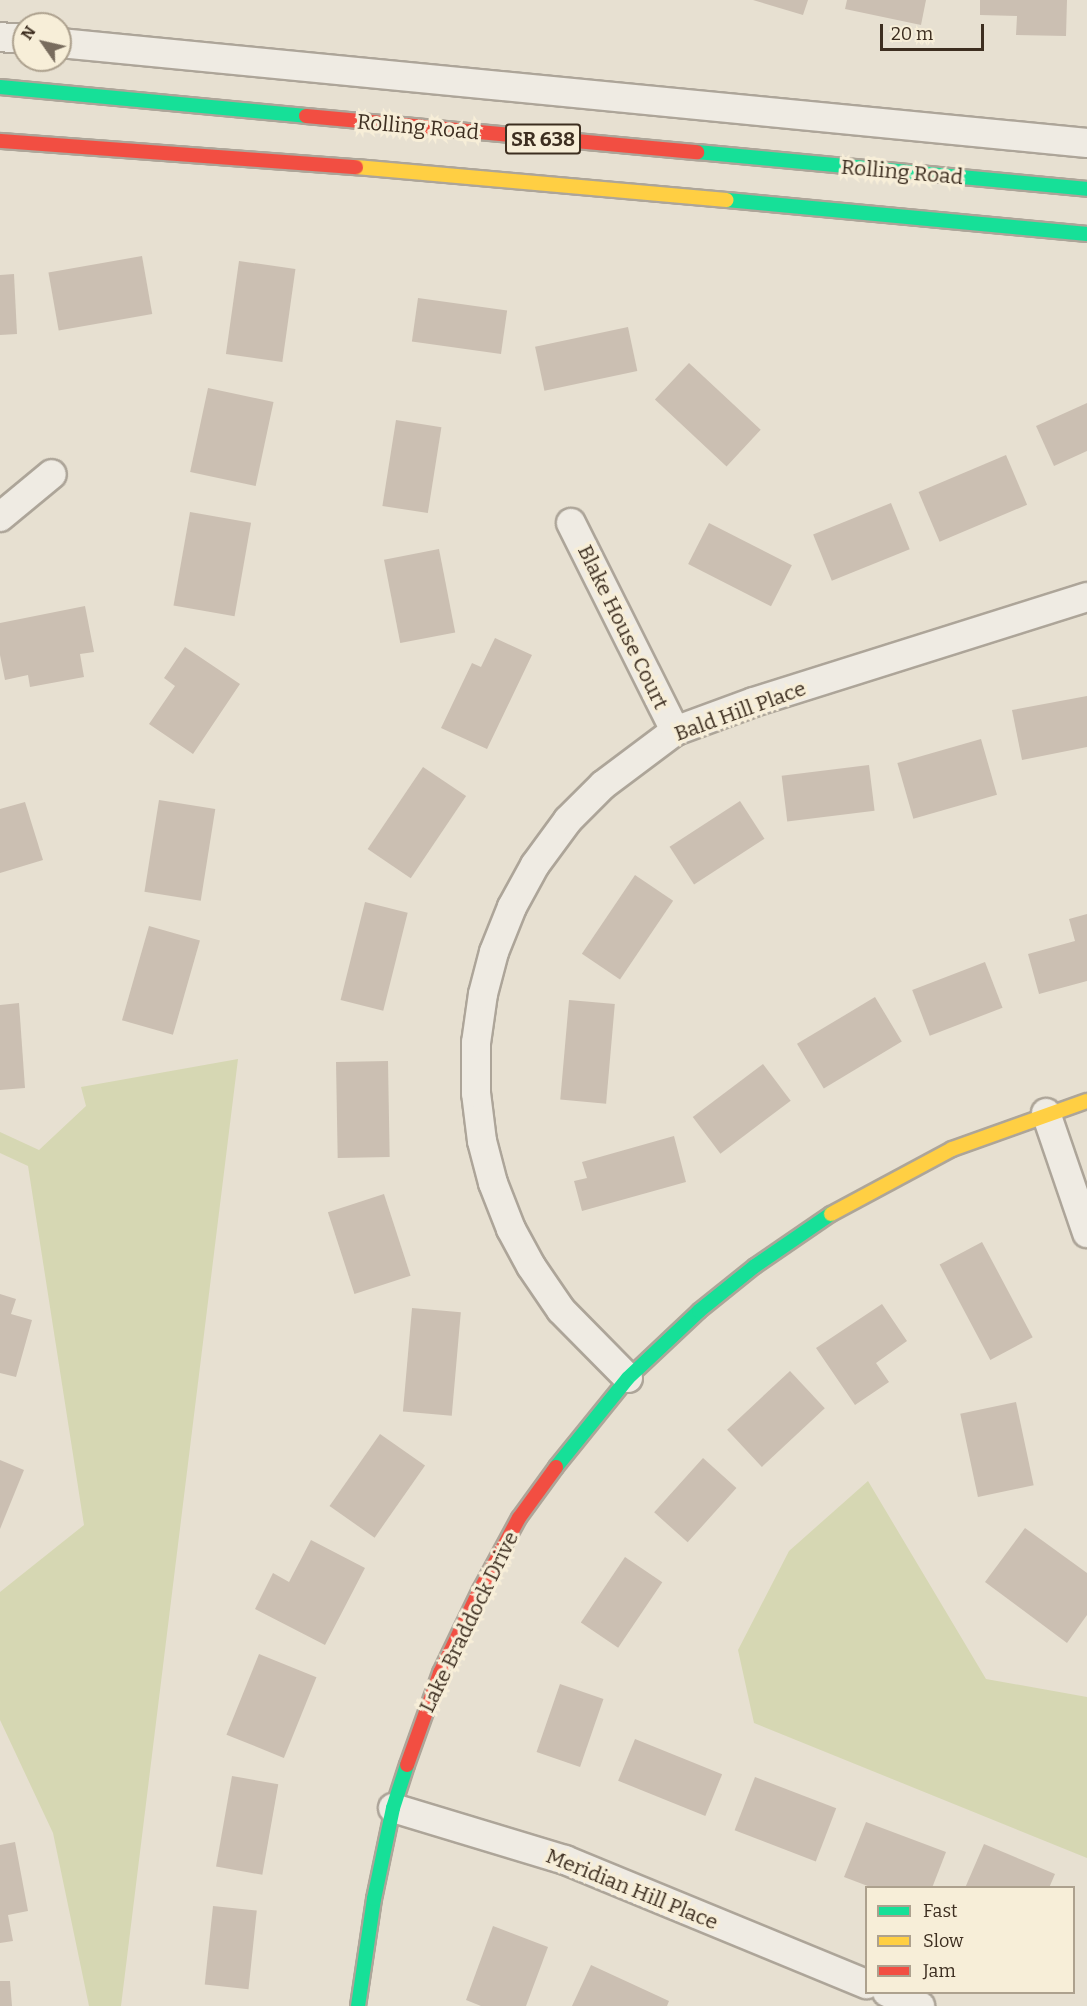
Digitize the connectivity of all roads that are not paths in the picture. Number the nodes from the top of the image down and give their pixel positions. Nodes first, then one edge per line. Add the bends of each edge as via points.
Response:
1 (72, 44) edge
2 (0, 87) edge
3 (0, 141) edge
4 (1087, 143) edge
5 (1087, 189) edge
6 (1087, 234) edge
7 (52, 474) dead end
8 (0, 517) edge
9 (572, 523) dead end
10 (1087, 597) edge
11 (675, 731) junction
12 (1087, 1101) edge
13 (1046, 1113) junction
14 (1087, 1233) edge
15 (628, 1378) junction
16 (393, 1808) junction
17 (865, 1983) edge
18 (892, 1994) edge
19 (358, 2006) edge
20 (920, 2006) edge

1 - 4 street
2 - 5 main road, Rolling Road / SR 638
3 - 6 main road, Rolling Road / SR 638 via 557,184
7 - 8 street
9 - 11 street, Blake House Court
10 - 11 street, Bald Hill Place via 754,702
11 - 15 street, Bald Hill Place via 603,785 568,820 535,865 494,952 476,1043 476,1093 482,1141 511,1228 561,1310
12 - 13 main road, Lake Braddock Drive
13 - 14 street
13 - 15 main road, Lake Braddock Drive via 952,1149 830,1214 699,1311
15 - 16 main road, Lake Braddock Drive via 519,1518 440,1673
16 - 17 street, Meridian Hill Place via 565,1860
16 - 19 main road, Lake Braddock Drive
18 - 20 street

